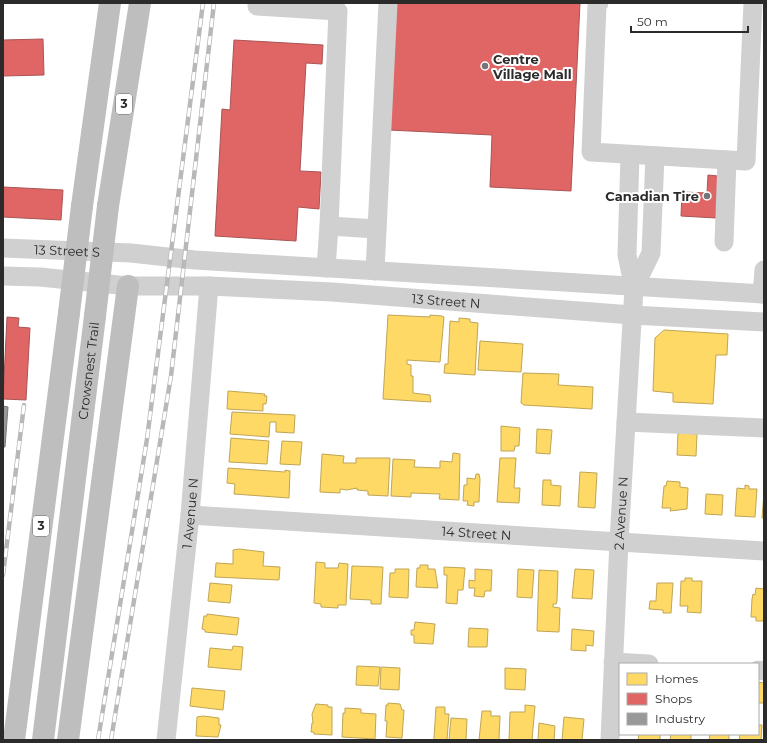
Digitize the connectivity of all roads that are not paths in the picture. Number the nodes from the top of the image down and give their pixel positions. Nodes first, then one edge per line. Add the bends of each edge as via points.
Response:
1 (110, 3) edge
2 (140, 3) edge
3 (257, 3) edge
4 (388, 3) edge
5 (599, 3) edge
6 (753, 3) edge
7 (758, 29) edge
8 (757, 86) edge
9 (630, 155) junction
10 (654, 156) junction
11 (727, 160) junction
12 (329, 226) junction
13 (376, 229) junction
14 (724, 242) dead end
15 (3, 248) edge
16 (131, 253) joint
17 (326, 268) junction
18 (764, 270) edge
19 (375, 271) junction
20 (3, 276) edge
21 (128, 286) junction
22 (209, 286) junction
23 (634, 288) junction
24 (763, 294) edge
25 (632, 315) junction
26 (764, 322) edge
27 (626, 422) junction
28 (764, 428) edge
29 (190, 514) junction
30 (619, 541) junction
31 (764, 550) edge
32 (613, 662) junction
33 (631, 663) edge
34 (14, 740) edge
35 (43, 740) edge
36 (68, 740) edge
37 (166, 740) edge
38 (610, 740) edge

1 - 34 highway, Crowsnest Trail / 3, bridge
2 - 35 highway, Crowsnest Trail / 3, bridge via 108,206
3 - 12 street via 257,6 338,11
4 - 13 street
5 - 9 street via 590,152
6 - 7 street
7 - 8 street
8 - 11 street via 746,161
9 - 10 street
9 - 23 street via 627,255
10 - 11 street
10 - 23 street via 651,253
11 - 14 street
12 - 13 street
12 - 17 street
13 - 19 street
15 - 16 street, 13 Street S
16 - 17 street, 13 Street N via 195,260
17 - 19 street, 13 Street N
18 - 24 street
19 - 23 street, 13 Street N
20 - 21 street, 13 Street S
21 - 22 street, 13 Street N
21 - 36 highway
22 - 25 street, 13 Street N via 432,299
22 - 29 street, 1 Avenue N
23 - 24 street, 13 Street N
23 - 25 street, 2 Avenue N
25 - 26 street, 13 Street N
25 - 27 street, 2 Avenue N
27 - 28 street
27 - 30 street, 2 Avenue N
29 - 30 street, 14 Street N
29 - 37 street, 1 Avenue N
30 - 31 street, 14 Street N
30 - 32 street, 2 Avenue N
32 - 33 street
32 - 38 street, 2 Avenue N

